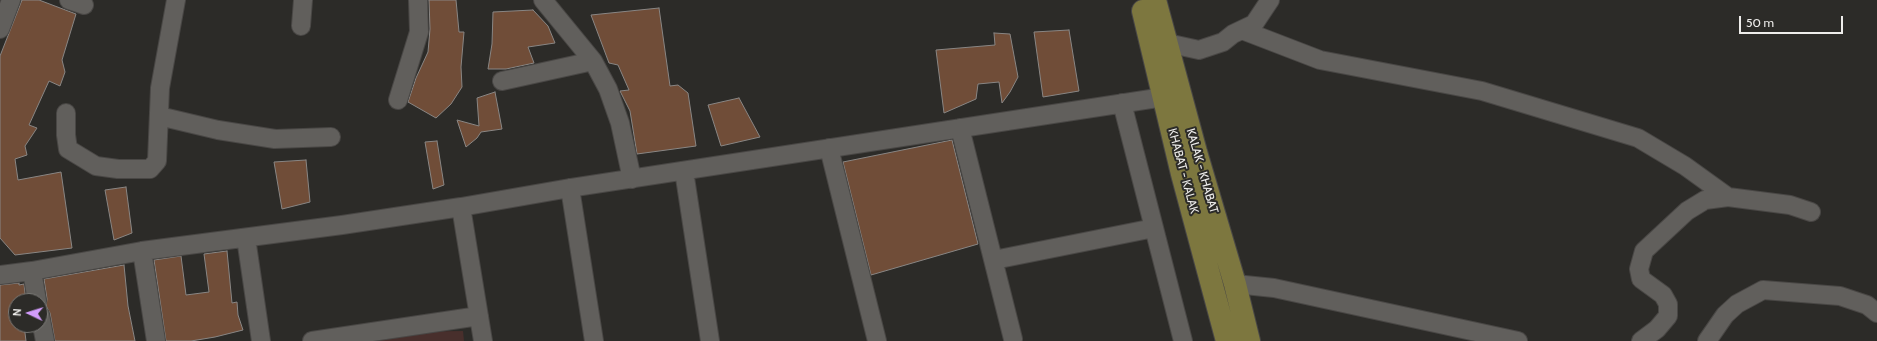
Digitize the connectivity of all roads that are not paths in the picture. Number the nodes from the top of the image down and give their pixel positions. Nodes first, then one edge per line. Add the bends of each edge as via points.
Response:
1 (11, 0) edge
2 (176, 0) edge
3 (303, 0) edge
4 (418, 0) edge
5 (543, 0) edge
6 (1140, 0) edge
7 (1155, 0) edge
8 (1270, 0) edge
9 (301, 26) dead end
10 (0, 28) edge
11 (1242, 30) junction
12 (1167, 43) junction
13 (593, 61) junction
14 (502, 81) dead end
15 (1164, 97) junction
16 (398, 100) dead end
17 (1122, 103) junction
18 (66, 113) dead end
19 (159, 116) junction
20 (960, 128) junction
21 (331, 137) dead end
22 (829, 148) junction
23 (684, 171) junction
24 (632, 180) junction
25 (570, 188) junction
26 (1728, 197) junction
27 (461, 207) junction
28 (1811, 212) dead end
29 (1154, 228) junction
30 (246, 238) junction
31 (142, 251) junction
32 (994, 260) junction
33 (32, 271) junction
34 (0, 275) edge
35 (1235, 284) junction
36 (36, 293) edge
37 (1877, 313) edge
38 (479, 316) junction
39 (1011, 340) edge
40 (156, 341) edge
41 (261, 341) edge
42 (312, 341) edge
43 (483, 341) edge
44 (594, 341) edge
45 (710, 341) edge
46 (876, 341) edge
47 (1183, 341) edge
48 (1227, 341) edge
49 (1249, 341) edge
50 (1518, 341) edge
51 (1641, 341) edge
52 (1707, 341) edge

1 - 10 street
2 - 19 street via 160,88
3 - 9 street
4 - 16 street via 419,32
5 - 13 street
6 - 15 main road, KHABAT - KALAK
7 - 12 main road, KALAK - KHABAT
8 - 11 street via 1254,24
11 - 12 street via 1223,42 1199,50
11 - 26 street via 1320,60 1482,91 1638,138 1685,166
12 - 35 main road, KALAK - KHABAT
13 - 14 street
13 - 24 street via 616,110
15 - 17 street
15 - 48 main road, KHABAT - KALAK
17 - 20 street
17 - 29 street
18 - 19 street via 68,149 96,166 118,169 150,169 156,161
19 - 21 street via 218,130 275,139
20 - 22 street
20 - 32 street
22 - 23 street
22 - 46 street
23 - 24 street
23 - 45 street
24 - 25 street
25 - 27 street
25 - 44 street
26 - 28 street via 1790,205
26 - 51 street via 1705,200 1687,211 1644,251 1639,269 1641,279 1663,295 1668,304 1668,316 1657,329
27 - 30 street
27 - 38 street
29 - 32 street
29 - 47 street
30 - 31 street
30 - 41 street
31 - 33 street
31 - 40 street
32 - 39 street
33 - 34 street
33 - 36 street
35 - 49 main road, KALAK - KHABAT
35 - 50 street via 1274,288
37 - 52 street via 1867,305 1840,296 1762,290 1737,304 1725,315
38 - 42 street
38 - 43 street

